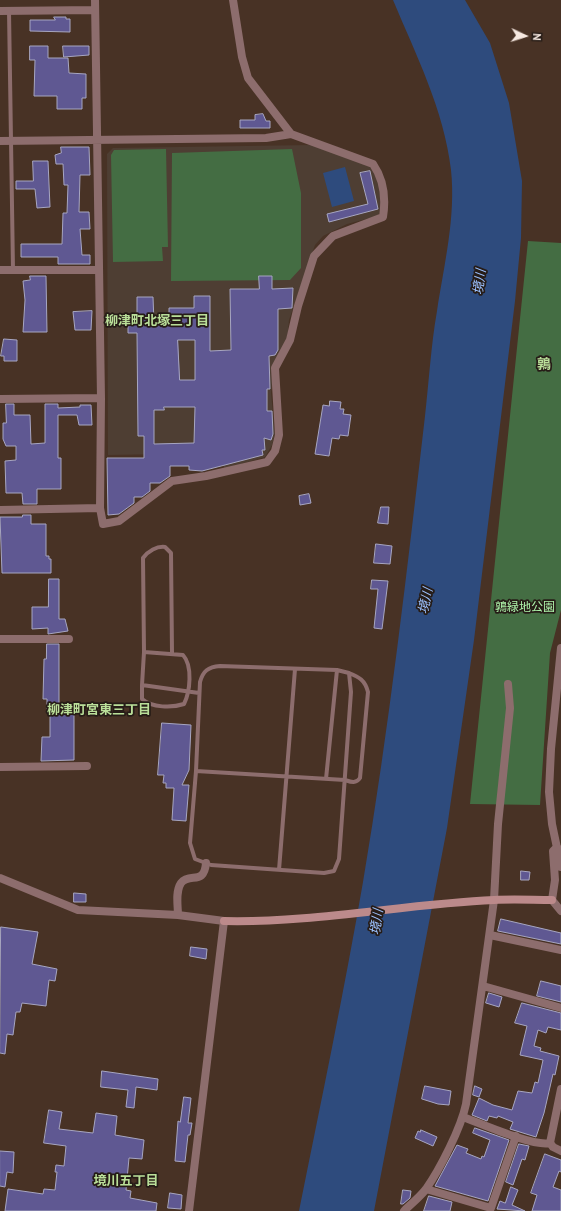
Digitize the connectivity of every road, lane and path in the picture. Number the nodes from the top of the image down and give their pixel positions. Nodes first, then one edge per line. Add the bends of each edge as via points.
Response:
1 (95, 0) edge
2 (233, 0) edge
3 (95, 10) junction
4 (0, 11) edge
5 (9, 11) junction
6 (291, 134) junction
7 (10, 141) junction
8 (97, 141) junction
9 (0, 142) edge
10 (0, 270) edge
11 (13, 270) junction
12 (99, 270) junction
13 (0, 398) edge
14 (101, 398) junction
15 (100, 508) junction
16 (0, 510) edge
17 (0, 639) edge
18 (69, 639) dead end
19 (561, 648) edge
20 (144, 652) junction
21 (172, 653) junction
22 (560, 656) edge
23 (294, 669) junction
24 (337, 670) junction
25 (349, 673) junction
26 (508, 684) dead end
27 (142, 686) junction
28 (187, 690) junction
29 (199, 693) junction
30 (87, 766) dead end
31 (0, 767) edge
32 (196, 771) junction
33 (286, 777) junction
34 (326, 779) junction
35 (345, 780) junction
36 (559, 851) edge
37 (206, 863) junction
38 (561, 867) edge
39 (279, 870) junction
40 (0, 878) edge
41 (494, 900) junction
42 (552, 900) junction
43 (561, 911) edge
44 (178, 915) junction
45 (224, 921) junction
46 (490, 935) junction
47 (561, 950) edge
48 (484, 986) junction
49 (561, 1008) edge
50 (561, 1089) edge
51 (464, 1118) junction
52 (516, 1136) junction
53 (550, 1143) junction
54 (561, 1151) edge
55 (426, 1189) junction
56 (492, 1209) edge
57 (189, 1211) edge
58 (404, 1211) edge

1 - 3 street
2 - 6 street via 248,78
3 - 5 street
3 - 8 street
4 - 5 street
5 - 7 lane
6 - 8 street via 266,138
6 - 15 street via 373,164 380,174 386,201 383,217 333,236 314,256 290,340 275,368 279,435 275,451 267,462 172,481 119,521 103,524
7 - 8 street
7 - 9 street
7 - 11 lane
8 - 12 street
10 - 11 street
11 - 12 street
12 - 14 street
13 - 14 street
14 - 15 street
15 - 16 street
17 - 18 street
19 - 22 street
20 - 21 lane
20 - 21 lane via 143,558 146,553 160,546 171,553
20 - 27 lane
21 - 28 lane via 183,655 188,660
22 - 36 street via 549,792 552,824
23 - 24 lane
23 - 29 lane via 211,667 202,673
23 - 33 lane
24 - 25 lane
24 - 34 lane
25 - 35 lane via 351,692
25 - 35 lane via 361,678 368,692 360,778 354,782
26 - 41 street via 510,708 498,824
27 - 28 lane
27 - 28 lane via 142,700 147,704 175,707 184,704
28 - 29 lane
29 - 32 lane
30 - 31 street
32 - 33 lane
32 - 37 lane via 190,843 195,859
33 - 34 lane
33 - 39 lane
34 - 35 lane
35 - 39 lane via 339,859 334,871 324,874
36 - 38 street
36 - 42 street via 553,851 555,880
37 - 39 lane via 211,866
37 - 44 street via 206,870 200,877 184,881 180,886
40 - 44 street via 78,910
41 - 42 street
41 - 45 street via 266,922
41 - 46 street
42 - 43 street
44 - 45 street
45 - 57 street
46 - 47 street
46 - 48 street
48 - 49 street
48 - 51 street
50 - 53 street
51 - 52 street
51 - 55 street
52 - 53 street via 544,1145
52 - 56 street
53 - 54 street
55 - 56 street
55 - 58 street

